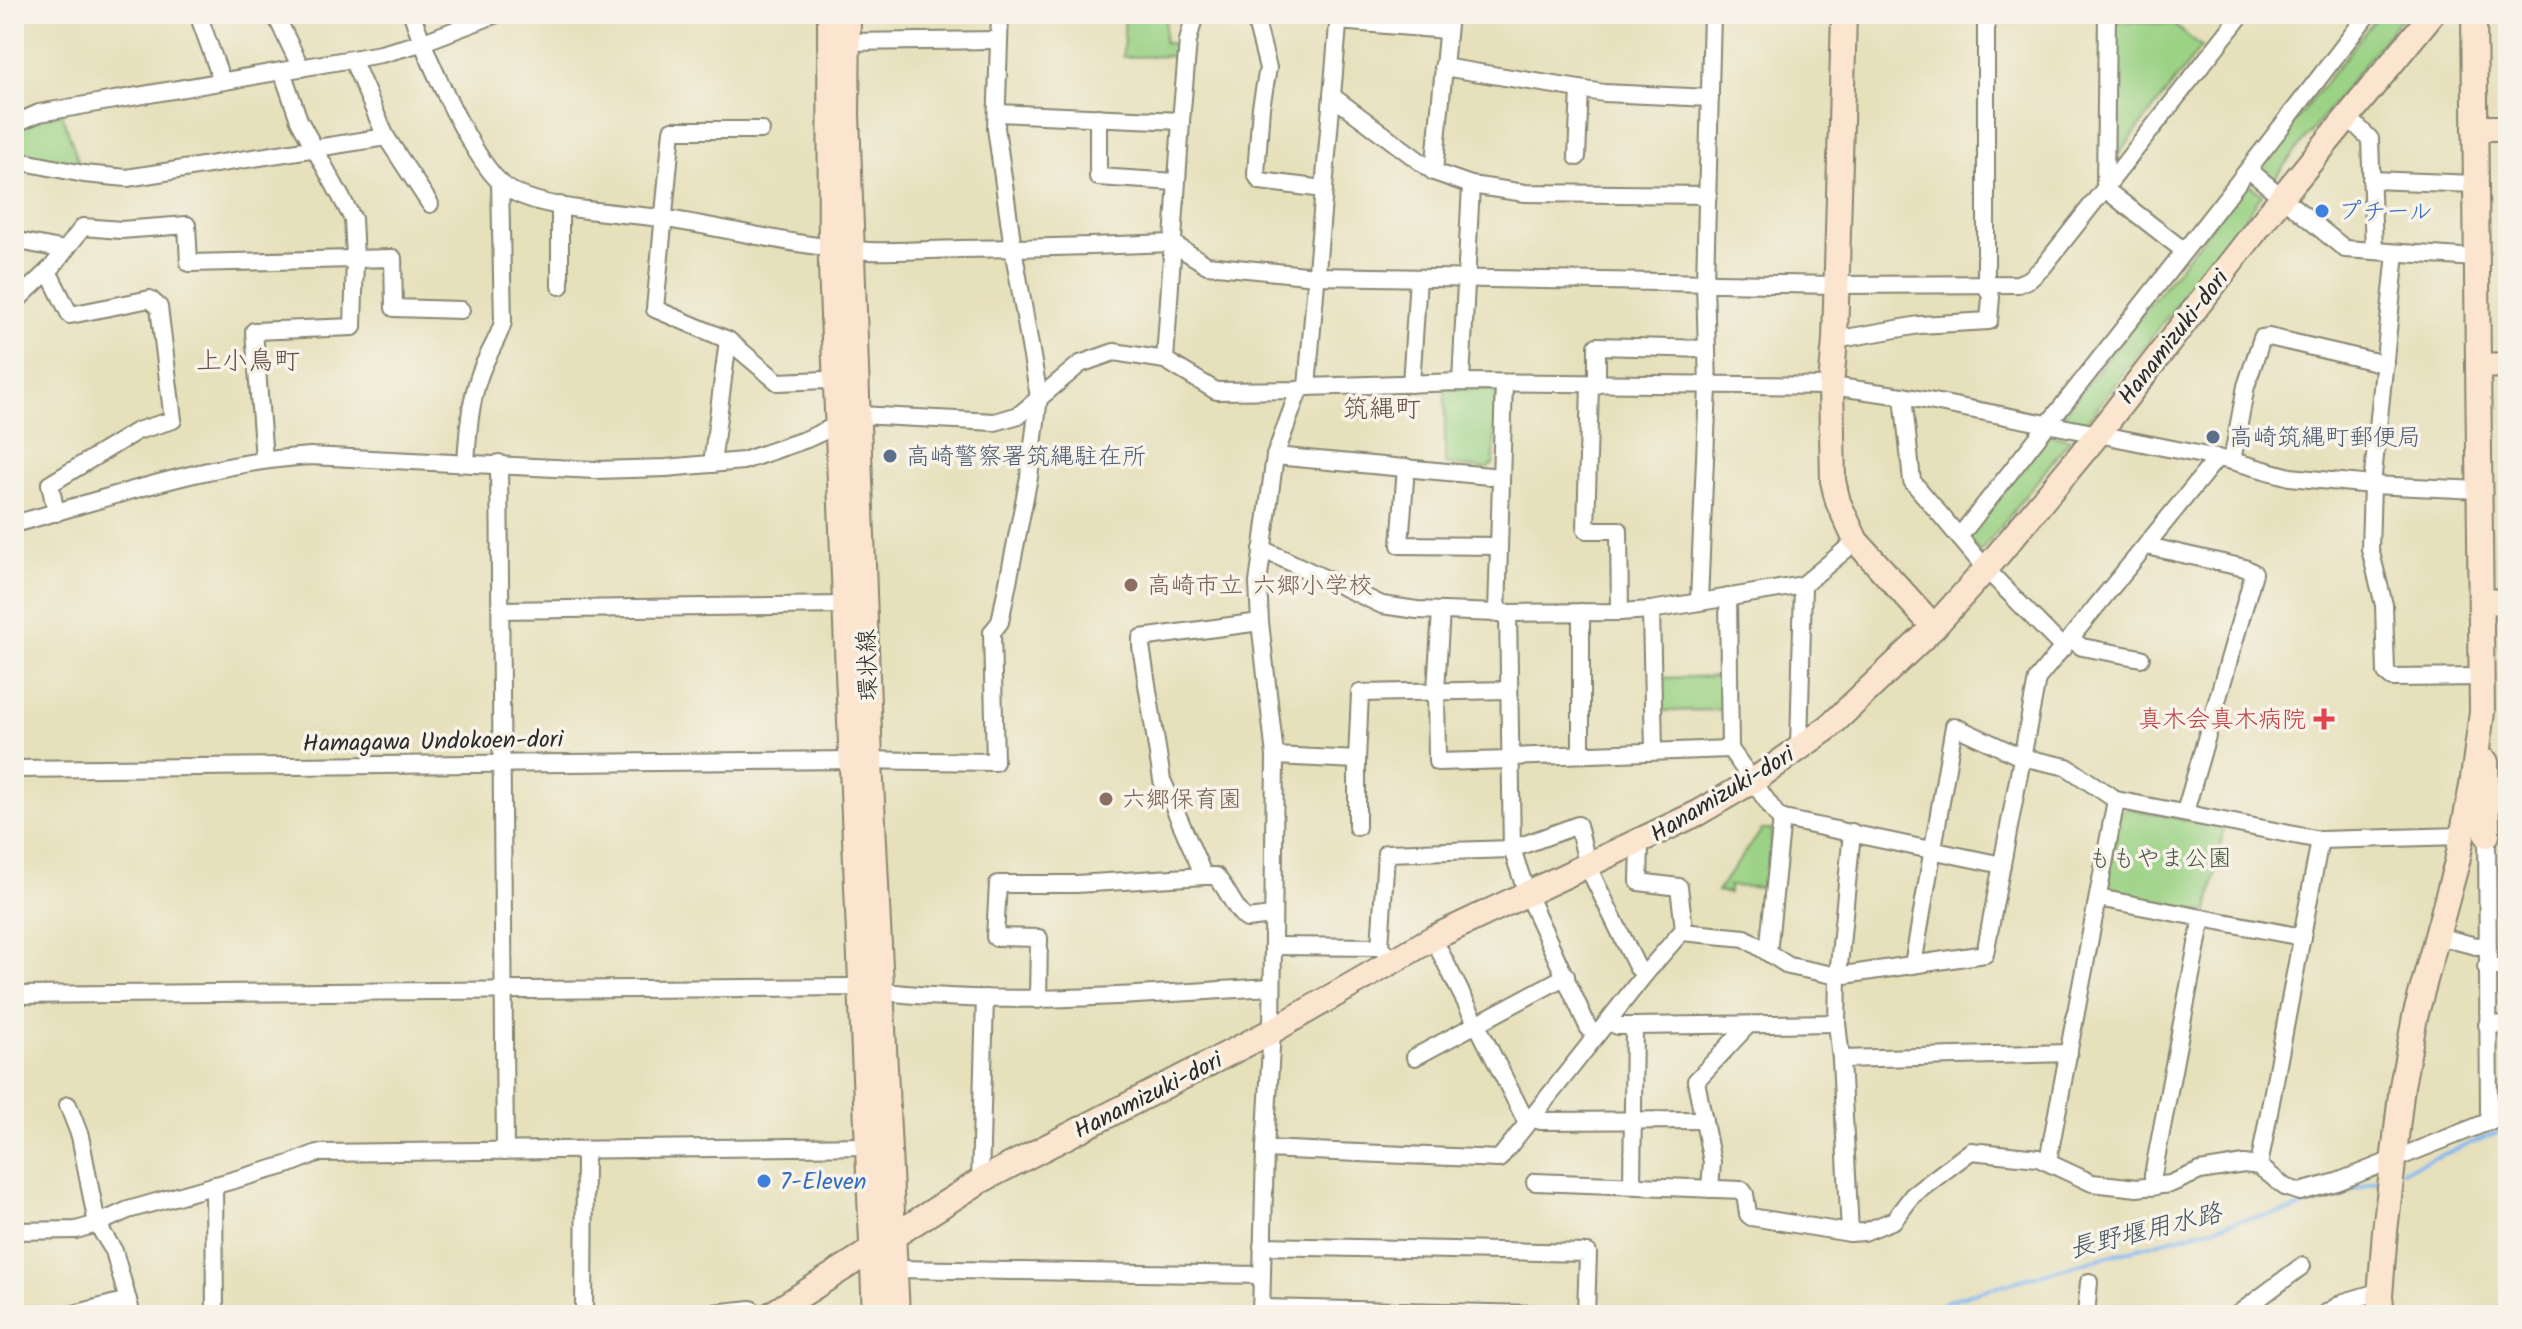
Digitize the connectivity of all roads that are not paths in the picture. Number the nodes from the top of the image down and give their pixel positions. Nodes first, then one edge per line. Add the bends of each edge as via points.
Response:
1 (198, 14) edge
2 (275, 14) edge
3 (412, 14) edge
4 (497, 14) edge
5 (830, 14) edge
6 (848, 14) edge
7 (1000, 14) edge
8 (1195, 14) edge
9 (1254, 14) edge
10 (1712, 14) edge
11 (1844, 14) edge
12 (1986, 14) edge
13 (2107, 14) edge
14 (2242, 14) edge
15 (2368, 14) edge
16 (2432, 14) edge
17 (2474, 14) edge
18 (1338, 17) edge
19 (1448, 22) edge
20 (999, 40) junction
21 (846, 42) junction
22 (421, 43) junction
23 (352, 59) junction
24 (1443, 67) junction
25 (301, 68) junction
26 (282, 71) junction
27 (222, 81) junction
28 (1580, 89) junction
29 (1332, 96) junction
30 (1710, 98) junction
31 (997, 113) junction
32 (1098, 117) junction
33 (2349, 118) junction
34 (1181, 121) junction
35 (14, 124) edge
36 (2475, 128) junction
37 (2508, 128) edge
38 (761, 130) dead end
39 (386, 137) junction
40 (314, 149) junction
41 (1577, 157) dead end
42 (14, 160) edge
43 (2249, 170) junction
44 (1434, 172) junction
45 (2371, 180) junction
46 (500, 182) junction
47 (1176, 182) junction
48 (2476, 184) junction
49 (1471, 185) junction
50 (1324, 189) junction
51 (2105, 189) junction
52 (1708, 195) junction
53 (2281, 198) junction
54 (430, 204) dead end
55 (560, 205) junction
56 (663, 218) junction
57 (14, 240) edge
58 (1172, 243) junction
59 (1013, 248) junction
60 (841, 249) junction
61 (65, 250) junction
62 (2183, 250) junction
63 (2374, 251) junction
64 (2396, 253) junction
65 (355, 258) junction
66 (2476, 258) junction
67 (48, 271) junction
68 (1316, 276) junction
69 (1418, 278) junction
70 (1467, 279) junction
71 (1705, 282) junction
72 (1836, 285) junction
73 (1986, 285) junction
74 (560, 286) dead end
75 (14, 303) edge
76 (461, 310) dead end
77 (728, 340) junction
78 (1835, 340) junction
79 (1707, 349) junction
80 (1165, 360) junction
81 (2385, 364) junction
82 (2508, 365) edge
83 (2478, 366) junction
84 (826, 380) dead end
85 (1461, 382) junction
86 (1504, 383) junction
87 (1411, 384) junction
88 (1594, 385) junction
89 (1831, 386) junction
90 (1708, 387) junction
91 (1303, 388) junction
92 (1903, 396) junction
93 (1039, 397) junction
94 (848, 420) junction
95 (2047, 425) junction
96 (2098, 434) junction
97 (1275, 456) junction
98 (264, 459) junction
99 (2224, 459) junction
100 (466, 462) junction
101 (499, 463) junction
102 (712, 464) junction
103 (1406, 467) junction
104 (1501, 477) junction
105 (2372, 485) junction
106 (2479, 490) junction
107 (56, 513) junction
108 (14, 524) edge
109 (1959, 537) junction
110 (1856, 541) junction
111 (1499, 546) junction
112 (2147, 546) junction
113 (1262, 549) junction
114 (1986, 569) junction
115 (1803, 585) junction
116 (1728, 597) junction
117 (1699, 601) junction
118 (2508, 601) edge
119 (2482, 602) junction
120 (846, 605) junction
121 (501, 610) junction
122 (1651, 610) junction
123 (1441, 611) junction
124 (1581, 612) junction
125 (1620, 612) junction
126 (1503, 613) junction
127 (1260, 622) junction
128 (1934, 627) junction
129 (2068, 644) junction
130 (2141, 658) dead end
131 (2483, 677) junction
132 (1436, 690) junction
133 (1509, 690) junction
134 (2482, 712) junction
135 (1799, 748) junction
136 (1730, 749) junction
137 (1654, 751) junction
138 (1581, 754) junction
139 (1275, 756) junction
140 (2021, 757) junction
141 (1510, 758) junction
142 (1357, 760) junction
143 (862, 761) junction
144 (502, 765) junction
145 (14, 769) edge
146 (1753, 781) junction
147 (2116, 800) junction
148 (2185, 812) junction
149 (1782, 818) junction
150 (1357, 827) dead end
151 (1852, 832) junction
152 (2497, 835) edge
153 (2462, 836) junction
154 (2320, 840) junction
155 (1640, 843) junction
156 (1933, 848) junction
157 (1512, 849) junction
158 (2002, 865) junction
159 (1588, 867) junction
160 (1204, 876) junction
161 (1527, 894) junction
162 (2098, 898) junction
163 (1272, 916) junction
164 (2202, 918) junction
165 (1682, 932) junction
166 (2437, 936) junction
167 (2302, 937) junction
168 (1433, 938) junction
169 (2486, 945) junction
170 (1273, 946) junction
171 (1387, 953) junction
172 (1768, 953) junction
173 (1913, 965) junction
174 (2486, 967) junction
175 (2508, 967) edge
176 (1645, 974) junction
177 (1566, 976) junction
178 (1838, 976) junction
179 (1271, 987) junction
180 (871, 990) junction
181 (502, 991) junction
182 (14, 995) edge
183 (985, 998) junction
184 (1038, 1000) junction
185 (1608, 1022) junction
186 (1837, 1023) junction
187 (1477, 1024) junction
188 (2508, 1024) edge
189 (1748, 1025) junction
190 (2487, 1025) junction
191 (1634, 1026) junction
192 (1272, 1031) junction
193 (1596, 1036) junction
194 (2069, 1053) junction
195 (1415, 1057) dead end
196 (1841, 1059) junction
197 (68, 1105) dead end
198 (2508, 1114) edge
199 (1530, 1120) junction
200 (1704, 1120) junction
201 (1633, 1121) junction
202 (2492, 1121) junction
203 (869, 1146) junction
204 (1265, 1149) junction
205 (505, 1151) junction
206 (585, 1151) junction
207 (2048, 1161) junction
208 (2392, 1161) junction
209 (2259, 1166) junction
210 (980, 1181) junction
211 (1535, 1182) dead end
212 (214, 1185) junction
213 (1632, 1185) junction
214 (2153, 1187) junction
215 (1710, 1189) junction
216 (97, 1224) junction
217 (14, 1231) edge
218 (1850, 1233) junction
219 (894, 1236) junction
220 (1262, 1246) junction
221 (872, 1250) junction
222 (2302, 1266) dead end
223 (895, 1269) junction
224 (1261, 1275) junction
225 (2089, 1282) dead end
226 (2382, 1303) edge
227 (130, 1308) edge
228 (2508, 1311) edge
229 (1261, 1312) edge
230 (70, 1315) edge
231 (215, 1315) edge
232 (584, 1315) edge
233 (694, 1315) edge
234 (759, 1315) edge
235 (770, 1315) edge
236 (875, 1315) edge
237 (897, 1315) edge
238 (1586, 1315) edge
239 (2086, 1315) edge
240 (2237, 1315) edge
241 (2323, 1315) edge
242 (2503, 1315) edge

1 - 27 street
2 - 25 street
3 - 22 street
4 - 22 street
5 - 60 street, 環状線
6 - 21 street, 環状線
7 - 20 street
8 - 34 street
9 - 50 street via 1268,68 1256,174 1260,181
10 - 30 street
11 - 72 street
12 - 73 street
13 - 51 street
14 - 51 street
15 - 43 street
16 - 33 street, Hanamizuki-dori
17 - 36 street
18 - 19 street
18 - 29 street
19 - 24 street
20 - 21 street
20 - 31 street
21 - 60 street, 環状線
22 - 23 street
22 - 46 street via 459,120
23 - 25 street
23 - 39 street
24 - 28 street
24 - 44 street
25 - 26 street
26 - 27 street
26 - 40 street
27 - 35 street via 39,113
28 - 30 street
28 - 41 street
29 - 44 street
29 - 50 street
30 - 52 street
31 - 32 street
31 - 59 street
32 - 34 street
32 - 47 street via 1098,177
33 - 45 street via 2370,139
33 - 53 street, Hanamizuki-dori
34 - 47 street
36 - 37 street
36 - 48 street
38 - 56 street via 672,130
39 - 40 street
39 - 54 street
40 - 42 street via 127,178
40 - 65 street via 353,219
43 - 53 street
43 - 62 street
44 - 49 street
45 - 48 street
45 - 63 street
46 - 55 street via 522,196
46 - 100 street via 503,322 475,389
47 - 58 street
48 - 66 street
49 - 52 street via 1525,193
49 - 70 street
50 - 68 street
51 - 62 street
51 - 73 street via 2030,279
52 - 71 street
53 - 63 street via 2345,249
53 - 96 street, Hanamizuki-dori
55 - 56 street
55 - 74 street
56 - 60 street
56 - 77 street via 655,309
57 - 61 street
58 - 59 street
58 - 68 street via 1207,265
58 - 80 street
59 - 60 street
59 - 93 street
60 - 94 street, 環状線
61 - 65 street via 83,227 187,225 189,263
61 - 67 street
62 - 95 street
63 - 64 street
64 - 66 street
64 - 81 street
65 - 76 street via 393,258 394,308
65 - 98 street via 353,327 254,331
66 - 83 street
67 - 75 street
67 - 107 street via 70,315 150,299 159,307 173,420 137,431 50,484
68 - 69 street
68 - 91 street
69 - 70 street
69 - 87 street
70 - 71 street
70 - 85 street
71 - 72 street
71 - 79 street
72 - 73 street
72 - 78 street
73 - 78 street via 1989,321 1919,325
77 - 84 street via 778,382
77 - 102 street
78 - 89 street
79 - 88 street via 1597,346
79 - 90 street
80 - 91 street via 1216,391
80 - 93 street via 1114,352 1080,364
81 - 99 street via 2262,338
81 - 105 street
82 - 83 street
83 - 106 street
85 - 86 street
85 - 87 street
86 - 88 street
86 - 104 street
87 - 91 street
88 - 90 street
88 - 125 street via 1586,530 1619,530
89 - 90 street
89 - 92 street
89 - 110 street via 1833,481
90 - 117 street
91 - 97 street
92 - 95 street
92 - 109 street via 1912,481
93 - 94 street via 1019,415 995,422
93 - 143 street, Hamagawa Undokoen-dori via 1029,477 1000,622 992,632 995,762
94 - 102 street via 774,452
94 - 120 street, 環状線
94 - 143 street, 環状線
95 - 96 street
95 - 109 street
96 - 99 street
96 - 114 street, Hanamizuki-dori
97 - 103 street
97 - 113 street
98 - 100 street
98 - 107 street
99 - 105 street via 2290,477
99 - 112 street
100 - 101 street
101 - 102 street via 595,470
101 - 121 street
103 - 104 street
103 - 111 street via 1400,545
104 - 111 street
105 - 106 street
105 - 131 street via 2370,549 2384,605 2388,677
106 - 119 street
107 - 108 street
109 - 114 street
110 - 115 street
110 - 128 street
111 - 126 street
112 - 129 street
112 - 148 street via 2254,573
113 - 123 street via 1382,605
113 - 127 street
114 - 128 street, Hanamizuki-dori
114 - 129 street
115 - 116 street
115 - 135 street
116 - 117 street
116 - 136 street
117 - 122 street
118 - 119 street
119 - 131 street
120 - 121 street
120 - 143 street, 環状線
121 - 144 street
122 - 125 street
122 - 137 street
123 - 126 street
123 - 132 street
124 - 125 street
124 - 126 street
124 - 138 street
126 - 133 street
127 - 139 street
127 - 160 street via 1141,638 1162,780
128 - 135 street, Hanamizuki-dori via 1829,727
129 - 130 street
129 - 140 street via 2037,679
131 - 134 street
132 - 133 street
132 - 141 street via 1437,762
132 - 142 street via 1360,693
133 - 141 street
134 - 152 street
134 - 153 street
135 - 146 street, Hanamizuki-dori
136 - 137 street
136 - 146 street
137 - 138 street
138 - 141 street
139 - 142 street
139 - 163 street
140 - 147 street via 2067,767
140 - 156 street via 1954,726
140 - 158 street
141 - 157 street
142 - 150 street
143 - 144 street, Hamagawa Undokoen-dori
143 - 180 street, 環状線
144 - 145 street, Hamagawa Undokoen-dori
144 - 181 street
146 - 149 street
146 - 155 street, Hanamizuki-dori
147 - 148 street
147 - 162 street
148 - 154 street
149 - 151 street
149 - 172 street
151 - 156 street
151 - 178 street
152 - 153 street
152 - 169 street
153 - 154 street
153 - 166 street
154 - 167 street
155 - 159 street, Hanamizuki-dori
155 - 165 street via 1639,882 1679,887
156 - 158 street
156 - 173 street
157 - 159 street via 1578,825
157 - 161 street
157 - 171 street via 1386,853
158 - 173 street via 1985,954
159 - 161 street, Hanamizuki-dori
159 - 176 street
160 - 163 street via 1216,876 1247,919
160 - 184 street via 998,884 995,937 1039,938
161 - 168 street, Hanamizuki-dori
161 - 177 street
162 - 164 street
162 - 194 street
163 - 170 street
164 - 167 street
164 - 214 street
165 - 172 street via 1745,938
165 - 176 street
166 - 169 street
166 - 208 street via 2408,1050
167 - 209 street
168 - 171 street, Hanamizuki-dori
168 - 187 street
169 - 174 street
170 - 171 street
170 - 179 street
171 - 192 street, Hanamizuki-dori
172 - 178 street via 1789,966
173 - 178 street
174 - 175 street
174 - 190 street
176 - 185 street
177 - 187 street
177 - 193 street
178 - 186 street
179 - 184 street
179 - 192 street
180 - 181 street
180 - 183 street
180 - 203 street, 環状線
180 - 219 street, 環状線
181 - 182 street
181 - 205 street
183 - 184 street
183 - 210 street
185 - 191 street
185 - 193 street
186 - 189 street
186 - 196 street
187 - 195 street
187 - 199 street via 1520,1113
188 - 190 street
189 - 191 street
189 - 200 street via 1696,1081
190 - 202 street
191 - 201 street
192 - 204 street
192 - 210 street, Hanamizuki-dori
193 - 199 street
194 - 196 street
194 - 207 street
196 - 218 street
197 - 216 street via 80,1136
198 - 202 street
199 - 201 street
199 - 204 street via 1499,1159
200 - 201 street
200 - 215 street via 1712,1162
201 - 213 street
202 - 208 street
203 - 206 street
203 - 221 street, 環状線
204 - 220 street
205 - 206 street
205 - 212 street via 317,1153
206 - 232 street
207 - 214 street via 2103,1186
207 - 218 street via 1971,1151 1914,1195 1894,1220
208 - 209 street via 2300,1192
208 - 226 street
209 - 214 street via 2200,1171
210 - 219 street, Hanamizuki-dori
211 - 213 street
212 - 216 street
212 - 231 street
213 - 215 street
215 - 218 street via 1742,1190 1751,1217
216 - 217 street via 76,1230
216 - 227 street via 114,1251
219 - 221 street, Hanamizuki-dori
219 - 223 street, 環状線
220 - 224 street
220 - 238 street via 1588,1253
221 - 235 street, Hanamizuki-dori
221 - 236 street, 環状線
222 - 240 street
223 - 224 street
223 - 237 street, 環状線
224 - 229 street
225 - 239 street
226 - 241 street via 2344,1302
227 - 230 street
228 - 242 street
229 - 238 street
233 - 234 street via 751,1309

